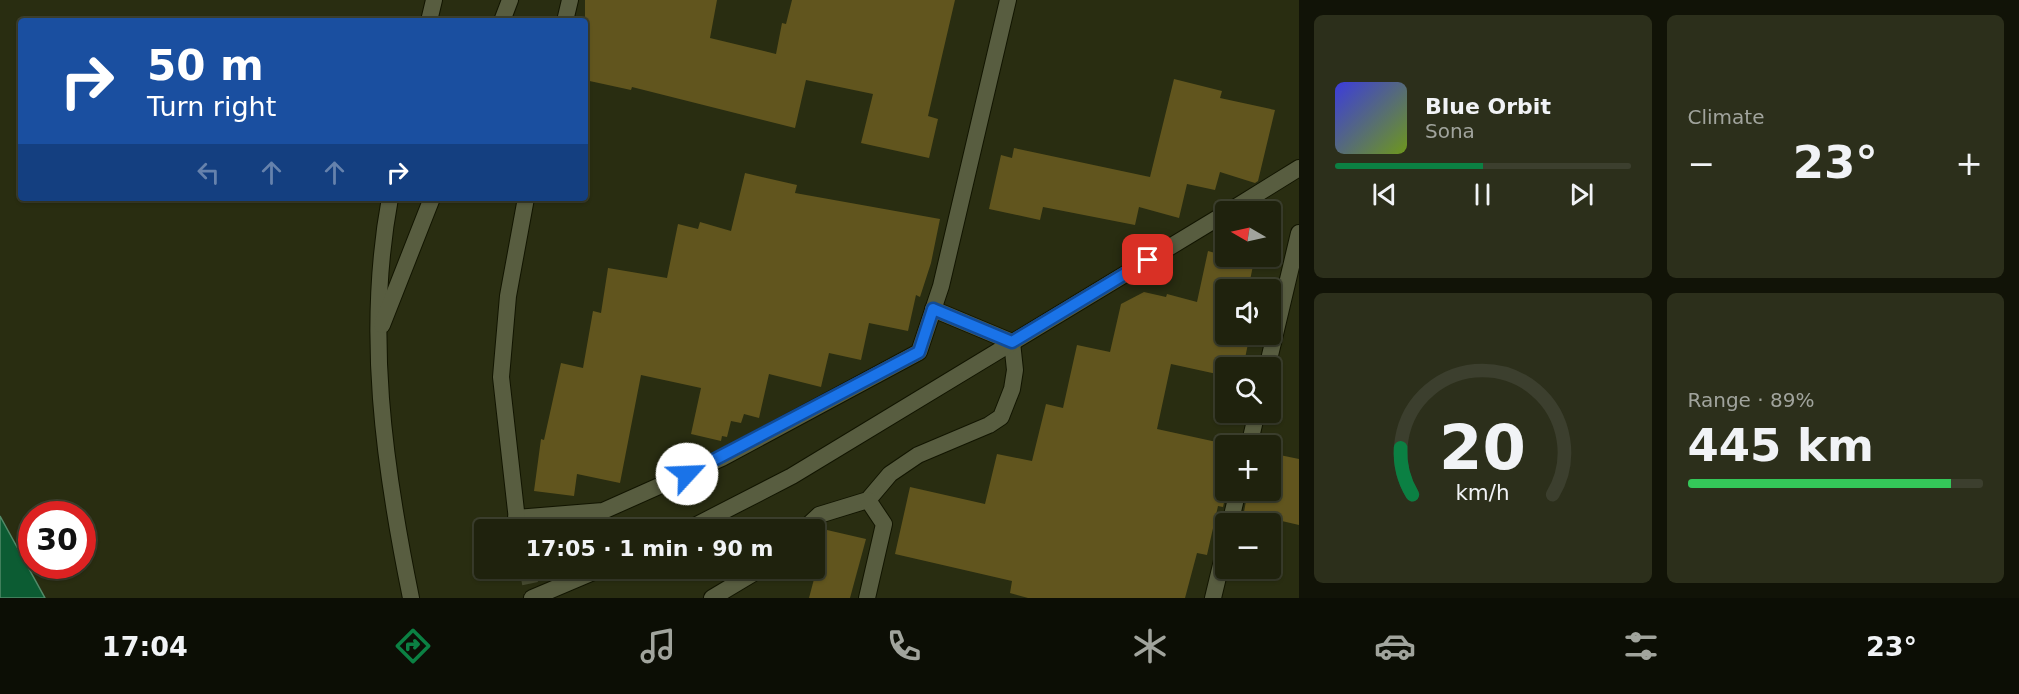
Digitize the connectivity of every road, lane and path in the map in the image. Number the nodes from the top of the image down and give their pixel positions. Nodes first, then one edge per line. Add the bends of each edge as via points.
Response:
1 (435, 0) edge
2 (510, 0) edge
3 (570, 0) edge
4 (1008, 0) edge
5 (430, 18) edge
6 (503, 18) edge
7 (566, 18) edge
8 (1299, 168) edge
9 (389, 201) edge
10 (431, 201) edge
11 (525, 201) edge
12 (1245, 201) edge
13 (1215, 219) edge
14 (1299, 233) edge
15 (933, 309) junction
16 (376, 339) junction
17 (1012, 342) junction
18 (1270, 357) edge
19 (868, 500) junction
20 (516, 519) edge
21 (553, 519) edge
22 (708, 519) edge
23 (815, 519) edge
24 (577, 579) edge
25 (744, 579) edge
26 (1218, 579) edge
27 (871, 597) edge
28 (411, 598) edge
29 (532, 598) edge
30 (712, 598) edge
31 (1213, 598) edge

1 - 5 street
2 - 6 street
3 - 7 street
4 - 15 street
8 - 12 street
9 - 16 street via 383,235
10 - 16 street
11 - 20 street via 508,296 501,377
13 - 17 street
14 - 18 street
15 - 17 street
15 - 21 street via 919,352 722,458 603,512
16 - 28 street via 381,426
17 - 19 street via 1015,370 1001,417 918,455 890,474
17 - 22 street via 792,476
19 - 23 street
19 - 27 street via 884,524
24 - 29 street
25 - 30 street
26 - 31 street

